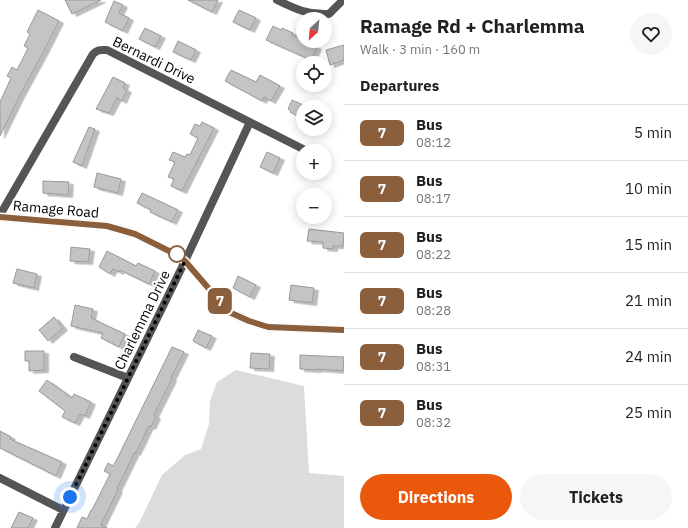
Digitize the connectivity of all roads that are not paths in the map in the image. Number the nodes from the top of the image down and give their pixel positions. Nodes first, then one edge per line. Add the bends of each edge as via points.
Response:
1 (276, 0) edge
2 (342, 0) edge
3 (250, 122) junction
4 (296, 145) edge
5 (0, 216) edge
6 (185, 261) junction
7 (344, 330) edge
8 (74, 357) dead end
9 (128, 378) junction
10 (0, 478) edge
11 (63, 510) junction
12 (55, 528) edge

1 - 2 street via 301,11 320,15 328,14
3 - 4 street, Bernardi Drive
3 - 5 street, Bernardi Drive via 107,50 97,51
3 - 6 street, Charlemma Drive
5 - 6 street, Ramage Road via 107,226 135,234
6 - 7 street, Ramage Road via 229,312 249,321 268,327
6 - 9 street, Charlemma Drive
8 - 9 street
9 - 11 street, Charlemma Drive
10 - 11 street
11 - 12 street, Charlemma Drive

